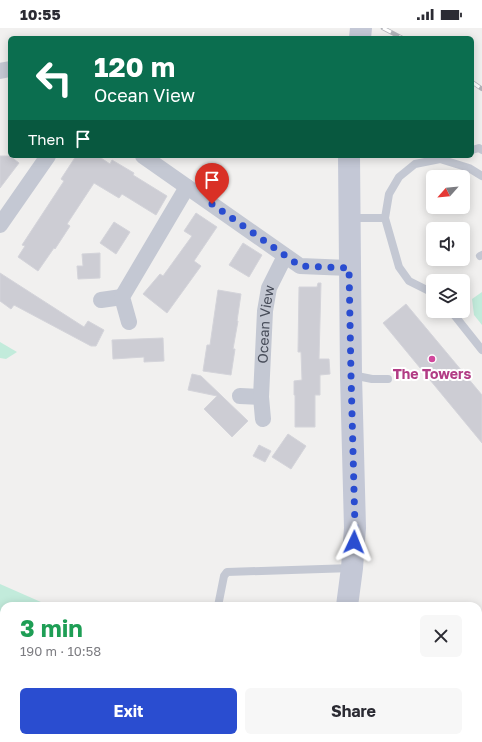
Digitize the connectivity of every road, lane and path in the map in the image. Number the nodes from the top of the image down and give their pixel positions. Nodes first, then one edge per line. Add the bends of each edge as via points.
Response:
1 (47, 158) edge
2 (146, 158) edge
3 (349, 158) edge
4 (453, 158) edge
5 (446, 161) junction
6 (482, 176) edge
7 (187, 187) junction
8 (350, 218) junction
9 (385, 218) junction
10 (0, 225) edge
11 (286, 256) junction
12 (349, 268) junction
13 (426, 290) edge
14 (122, 297) junction
15 (101, 300) dead end
16 (457, 318) edge
17 (129, 322) dead end
18 (482, 350) edge
19 (351, 375) junction
20 (388, 379) dead end
21 (240, 396) dead end
22 (262, 397) junction
23 (263, 419) dead end
24 (352, 568) junction
25 (219, 602) edge
26 (348, 602) edge

1 - 10 street
2 - 7 street
3 - 8 main road
4 - 5 lane
5 - 6 lane via 469,168
5 - 9 lane via 440,159 415,164 400,177 389,194
7 - 11 street
7 - 14 street
8 - 9 lane
8 - 12 main road
9 - 13 lane via 399,267 409,281
11 - 12 street via 300,266
11 - 22 street, Ocean View via 269,288 265,311
12 - 19 main road
14 - 15 street
14 - 17 street
16 - 18 lane
19 - 20 lane
19 - 24 main road via 355,528
21 - 22 street
22 - 23 street, Ocean View
24 - 25 lane via 227,572
24 - 26 main road

